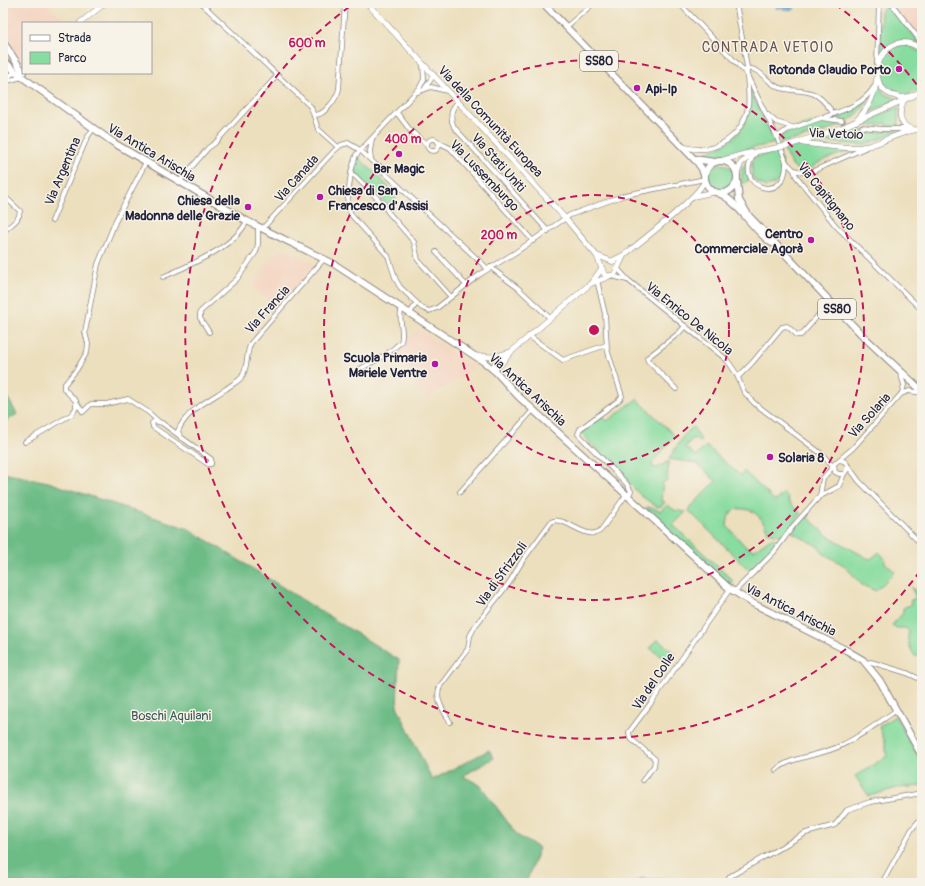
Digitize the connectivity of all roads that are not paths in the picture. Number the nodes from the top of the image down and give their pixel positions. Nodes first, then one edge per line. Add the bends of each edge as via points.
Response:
1 (105, 3) edge
2 (201, 3) edge
3 (345, 3) edge
4 (367, 3) edge
5 (543, 3) edge
6 (594, 3) edge
7 (679, 3) edge
8 (736, 3) edge
9 (880, 3) edge
10 (891, 3) edge
11 (81, 22) edge
12 (566, 27) junction
13 (3, 42) edge
14 (922, 43) edge
15 (922, 50) edge
16 (8, 52) junction
17 (5, 61) edge
18 (878, 63) junction
19 (423, 65) junction
20 (21, 71) edge
21 (746, 71) junction
22 (24, 74) edge
23 (877, 74) junction
24 (434, 75) junction
25 (277, 76) junction
26 (9, 78) junction
27 (3, 82) edge
28 (876, 83) junction
29 (422, 84) junction
30 (425, 88) junction
31 (753, 89) junction
32 (921, 91) edge
33 (748, 92) junction
34 (450, 93) junction
35 (416, 94) junction
36 (913, 96) junction
37 (904, 100) junction
38 (458, 102) junction
39 (763, 109) junction
40 (397, 113) junction
41 (834, 114) junction
42 (315, 115) junction
43 (821, 118) junction
44 (842, 122) tunnel mouth
45 (854, 123) junction
46 (795, 127) junction
47 (862, 127) tunnel mouth
48 (93, 129) junction
49 (910, 129) junction
50 (920, 129) edge
51 (373, 137) junction
52 (777, 137) junction
53 (420, 139) junction
54 (428, 140) junction
55 (438, 142) junction
56 (800, 142) junction
57 (426, 144) junction
58 (678, 144) junction
59 (872, 145) junction
60 (338, 147) junction
61 (360, 150) junction
62 (760, 152) junction
63 (691, 157) junction
64 (371, 161) junction
65 (718, 161) junction
66 (146, 162) junction
67 (786, 162) junction
68 (794, 170) junction
69 (351, 174) junction
70 (737, 177) junction
71 (705, 179) junction
72 (690, 181) junction
73 (179, 182) junction
74 (697, 192) junction
75 (715, 192) junction
76 (3, 195) edge
77 (693, 197) junction
78 (565, 218) junction
79 (52, 221) dead end
80 (247, 221) junction
81 (260, 228) junction
82 (548, 231) junction
83 (3, 233) edge
84 (533, 241) junction
85 (436, 252) dead end
86 (782, 252) junction
87 (624, 255) junction
88 (597, 256) junction
89 (324, 259) junction
90 (611, 261) junction
91 (489, 268) junction
92 (602, 268) junction
93 (618, 269) junction
94 (163, 276) dead end
95 (610, 276) junction
96 (596, 279) junction
97 (628, 280) junction
98 (466, 285) junction
99 (451, 297) junction
100 (830, 302) junction
101 (416, 304) junction
102 (402, 308) junction
103 (422, 308) junction
104 (922, 310) edge
105 (410, 313) junction
106 (416, 317) junction
107 (550, 318) junction
108 (685, 326) junction
109 (208, 332) dead end
110 (529, 336) junction
111 (606, 345) junction
112 (474, 355) junction
113 (504, 357) junction
114 (360, 369) dead end
115 (492, 369) junction
116 (900, 371) junction
117 (738, 377) junction
118 (503, 380) junction
119 (676, 389) dead end
120 (922, 392) edge
121 (900, 396) junction
122 (77, 403) junction
123 (534, 410) junction
124 (148, 412) junction
125 (158, 421) junction
126 (152, 422) junction
127 (182, 423) junction
128 (166, 427) junction
129 (181, 438) junction
130 (25, 442) dead end
131 (853, 448) junction
132 (823, 455) junction
133 (838, 460) junction
134 (848, 465) junction
135 (834, 467) junction
136 (844, 473) junction
137 (859, 481) junction
138 (822, 483) junction
139 (829, 491) junction
140 (460, 492) dead end
141 (627, 496) junction
142 (819, 497) junction
143 (922, 545) edge
144 (732, 590) junction
145 (866, 663) junction
146 (922, 680) edge
147 (897, 710) junction
148 (450, 722) dead end
149 (922, 756) edge
150 (776, 770) dead end
151 (643, 780) dead end
152 (922, 793) edge
153 (922, 817) edge
154 (729, 877) dead end
155 (882, 883) edge

1 - 11 street
2 - 25 street
3 - 42 street via 339,89 336,98 323,112
4 - 19 street, Via della Comunità Europea
5 - 12 main road, SS80
6 - 12 street
7 - 21 street
8 - 21 street, Via Capitignano
9 - 18 street
10 - 14 street
12 - 58 main road, SS80
13 - 16 main road
15 - 18 street via 910,44 896,44 884,51
16 - 17 main road via 8,59
16 - 20 main road
17 - 20 main road
17 - 26 street
18 - 23 street
19 - 24 street, Via della Comunità Europea
19 - 29 street
20 - 26 street
20 - 26 street
21 - 31 street, Via Capitignano
21 - 33 street
21 - 41 street via 752,69 758,72 776,87 815,94
22 - 48 main road, Via Antica Arischia
23 - 28 street
23 - 36 street via 882,86 892,94
24 - 29 street
24 - 30 street
24 - 34 street, Via della Comunità Europea
25 - 42 street via 311,107
25 - 73 street
26 - 27 street
28 - 41 street via 863,100
28 - 45 street via 869,105
29 - 35 street
30 - 34 street via 435,87
30 - 35 street
31 - 33 street via 750,87
31 - 39 street, Via Capitignano
32 - 36 street
33 - 58 street via 744,121 729,139 705,149 693,149
34 - 38 street, Via della Comunità Europea
35 - 40 street
36 - 37 street
37 - 45 street
37 - 49 street via 900,119
38 - 78 street, Via della Comunità Europea
38 - 82 street, Via Stati Uniti via 451,112 454,127
39 - 46 street via 776,122
39 - 52 street, Via Capitignano
40 - 51 street
40 - 53 street
41 - 43 street
42 - 60 street via 314,121 318,129
43 - 44 street
43 - 46 street
45 - 56 street
46 - 52 street
47 - 49 street
48 - 66 main road, Via Antica Arischia
48 - 79 street, Via Argentina
49 - 50 street, Via Vetoio
50 - 59 street, Via Vetoio via 896,134
51 - 61 street
51 - 64 street
52 - 67 street, Via Capitignano
53 - 54 street, Via Lussemburgo
53 - 57 street
54 - 55 street, Via Lussemburgo
54 - 57 street
55 - 57 street, Via Lussemburgo via 439,147 434,152
55 - 84 street, Via Lussemburgo via 450,148
56 - 59 street, Via Vetoio via 862,147
56 - 62 street, bridge
58 - 63 main road, SS80
59 - 68 street via 810,172
60 - 61 street, Via Canada via 346,143
60 - 81 street, Via Canada
61 - 64 street
61 - 69 street via 355,157
62 - 65 street
62 - 67 street via 750,162 749,173 754,183 761,188 770,188 780,183 786,171
62 - 70 street via 743,161
63 - 65 main road via 701,161
63 - 71 main road, SS80 via 701,167
64 - 91 street
65 - 70 main road via 730,164
65 - 71 main road via 708,168
66 - 73 main road, Via Antica Arischia
66 - 122 street via 116,220 98,264 86,332 87,352 64,385 64,389
67 - 68 street, Via Capitignano
68 - 104 street, Via Capitignano via 836,226
69 - 99 street via 382,203 414,242 419,262
69 - 101 street via 347,202 349,213 388,256 397,283
70 - 75 main road via 729,191
70 - 86 main road, SS80 via 737,192 742,206
71 - 72 street
71 - 74 street via 704,185
71 - 75 main road, SS80
72 - 74 street via 697,186
72 - 78 street via 625,195
73 - 80 main road, Via Antica Arischia
74 - 77 street
75 - 77 street
75 - 86 main road, SS80 via 729,199 755,229
76 - 83 street via 20,210 20,213 15,223 7,227
77 - 87 street
78 - 82 street
78 - 88 street, Via della Comunità Europea
80 - 81 main road, Via Antica Arischia
80 - 94 street via 238,234 210,256
81 - 89 main road, Via Antica Arischia
81 - 109 street via 258,248 242,272 200,312 200,318
82 - 84 street
84 - 91 street
85 - 98 street
86 - 100 main road, SS80
87 - 90 street
87 - 93 street
88 - 90 street, Via della Comunità Europea
88 - 92 street, Via della Comunità Europea
89 - 102 main road, Via Antica Arischia
89 - 127 street, Via Francia via 251,343 247,351 246,368 239,380 199,407
90 - 92 street via 604,263
90 - 93 street
91 - 98 street
91 - 107 street via 522,292
92 - 95 street via 604,274
92 - 96 street
93 - 95 street
93 - 97 street, Via Enrico De Nicola
95 - 96 street
95 - 97 street, Via Enrico De Nicola
96 - 107 street
96 - 111 street via 605,314
97 - 108 street, Via Enrico De Nicola
98 - 99 street
99 - 103 street via 433,310
100 - 116 main road, SS80
100 - 117 street via 801,335 797,335 787,326 782,327
101 - 103 street
101 - 105 street
102 - 105 main road, Via Antica Arischia
102 - 114 street via 401,342 387,354
103 - 106 street
105 - 106 main road, Via Antica Arischia
106 - 112 main road, Via Antica Arischia
107 - 110 street
108 - 117 street, Via Enrico De Nicola via 727,360
108 - 119 street via 647,358
110 - 111 street via 563,360
110 - 113 street
111 - 141 street via 622,396 580,429 578,434 626,483 631,491
112 - 113 street
112 - 115 main road, Via Antica Arischia
113 - 115 street via 497,360
113 - 118 street via 501,371
115 - 118 main road, Via Antica Arischia
116 - 120 main road, SS80
116 - 121 street, Via Solaria via 904,385
117 - 132 street, Via Enrico De Nicola via 744,392 754,403
118 - 123 main road, Via Antica Arischia
120 - 121 street, Via Solaria via 907,391
121 - 131 street, Via Solaria
122 - 124 street via 83,412 91,404 106,404 128,399
122 - 130 street via 72,414
123 - 140 street
123 - 141 main road, Via Antica Arischia
124 - 125 street
124 - 126 street
125 - 126 street
125 - 128 street
126 - 129 street via 153,427 211,464 211,459
127 - 128 street, Via Francia via 175,428
127 - 129 street via 178,431
128 - 129 street
131 - 133 street, Via Solaria
131 - 134 street, Via Solaria
132 - 133 street, Via Enrico De Nicola
132 - 135 street, Via Enrico De Nicola
133 - 134 street
133 - 135 street
134 - 136 street
134 - 137 street
135 - 136 street via 837,474
135 - 138 street
136 - 137 street
136 - 139 street via 839,486
137 - 143 street
138 - 139 street
138 - 142 street
139 - 142 street
141 - 144 main road, Via Antica Arischia
141 - 148 street, Via di Sfrizzoli via 596,533 588,533 557,521 551,522 509,584 475,626 468,648 440,686 438,699
142 - 144 street via 774,552
144 - 145 main road, Via Antica Arischia via 763,609 851,652
144 - 151 street, Via del Colle via 629,732 630,738 655,759 654,766
145 - 146 street via 871,662
145 - 147 main road, Via Antica Arischia
147 - 149 main road, Via Antica Arischia
147 - 150 street via 842,746 787,762
152 - 154 street via 870,802 847,810 835,825 806,834
153 - 155 street via 912,829

